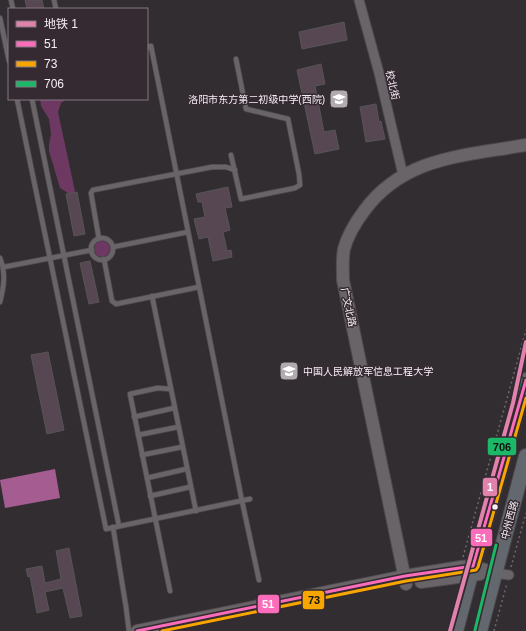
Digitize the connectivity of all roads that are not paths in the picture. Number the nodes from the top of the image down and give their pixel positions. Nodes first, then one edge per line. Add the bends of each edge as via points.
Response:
1 (359, 0) edge
2 (0, 18) edge
3 (148, 47) edge
4 (8, 56) edge
5 (236, 59) dead end
6 (17, 100) edge
7 (32, 100) edge
8 (526, 145) edge
9 (231, 154) dead end
10 (235, 170) junction
11 (176, 173) junction
12 (403, 175) junction
13 (188, 232) junction
14 (99, 239) junction
15 (113, 247) junction
16 (92, 250) junction
17 (64, 255) junction
18 (0, 258) edge
19 (50, 258) junction
20 (104, 260) junction
21 (4, 267) junction
22 (199, 287) junction
23 (152, 296) junction
24 (0, 302) edge
25 (526, 380) edge
26 (170, 389) junction
27 (174, 408) junction
28 (134, 417) junction
29 (178, 427) junction
30 (138, 436) junction
31 (182, 447) junction
32 (142, 455) junction
33 (526, 456) edge
34 (186, 469) junction
35 (147, 478) junction
36 (190, 486) junction
37 (150, 496) junction
38 (250, 500) dead end
39 (242, 501) junction
40 (196, 511) junction
41 (155, 519) junction
42 (120, 526) junction
43 (113, 527) junction
44 (468, 569) junction
45 (494, 573) junction
46 (509, 575) dead end
47 (259, 580) dead end
48 (405, 580) junction
49 (170, 592) dead end
50 (129, 631) edge
51 (137, 631) edge
52 (168, 631) edge
53 (456, 631) edge
54 (480, 631) edge

1 - 12 street, 校北街
2 - 4 lane
3 - 11 lane via 151,46
5 - 10 lane via 246,108 288,119 301,182 296,188 241,199
6 - 19 lane
7 - 17 lane
8 - 12 street, 广文北路 via 442,159
9 - 10 lane
10 - 11 lane via 219,166
11 - 13 lane
11 - 14 lane via 93,190
12 - 48 street, 广文北路 via 368,205 352,227 344,250 343,280
13 - 15 lane
13 - 22 lane
14 - 15 lane via 106,239
14 - 16 lane via 94,243
15 - 20 lane via 112,254
16 - 17 lane
16 - 20 lane via 95,256
17 - 19 lane
17 - 42 lane
18 - 21 lane
19 - 21 lane
19 - 43 lane via 106,529
20 - 23 lane via 114,303
21 - 24 lane
22 - 23 lane
22 - 39 lane
23 - 26 lane
25 - 44 main road
26 - 27 lane
26 - 28 lane via 158,388 130,394
27 - 28 lane
27 - 29 lane
28 - 30 lane
29 - 30 lane
29 - 31 lane
30 - 32 lane
31 - 32 lane
31 - 34 lane
32 - 35 lane
33 - 45 main road, 中州西路
34 - 35 lane
34 - 36 lane
35 - 37 lane
36 - 37 lane
36 - 40 lane
37 - 41 lane
38 - 39 lane
39 - 40 lane
39 - 47 lane
40 - 41 lane
41 - 42 lane
41 - 49 lane
42 - 43 lane
43 - 50 lane
44 - 45 street
44 - 48 street
44 - 53 main road
45 - 46 street
45 - 54 main road, 中州西路
48 - 51 street
48 - 52 street

